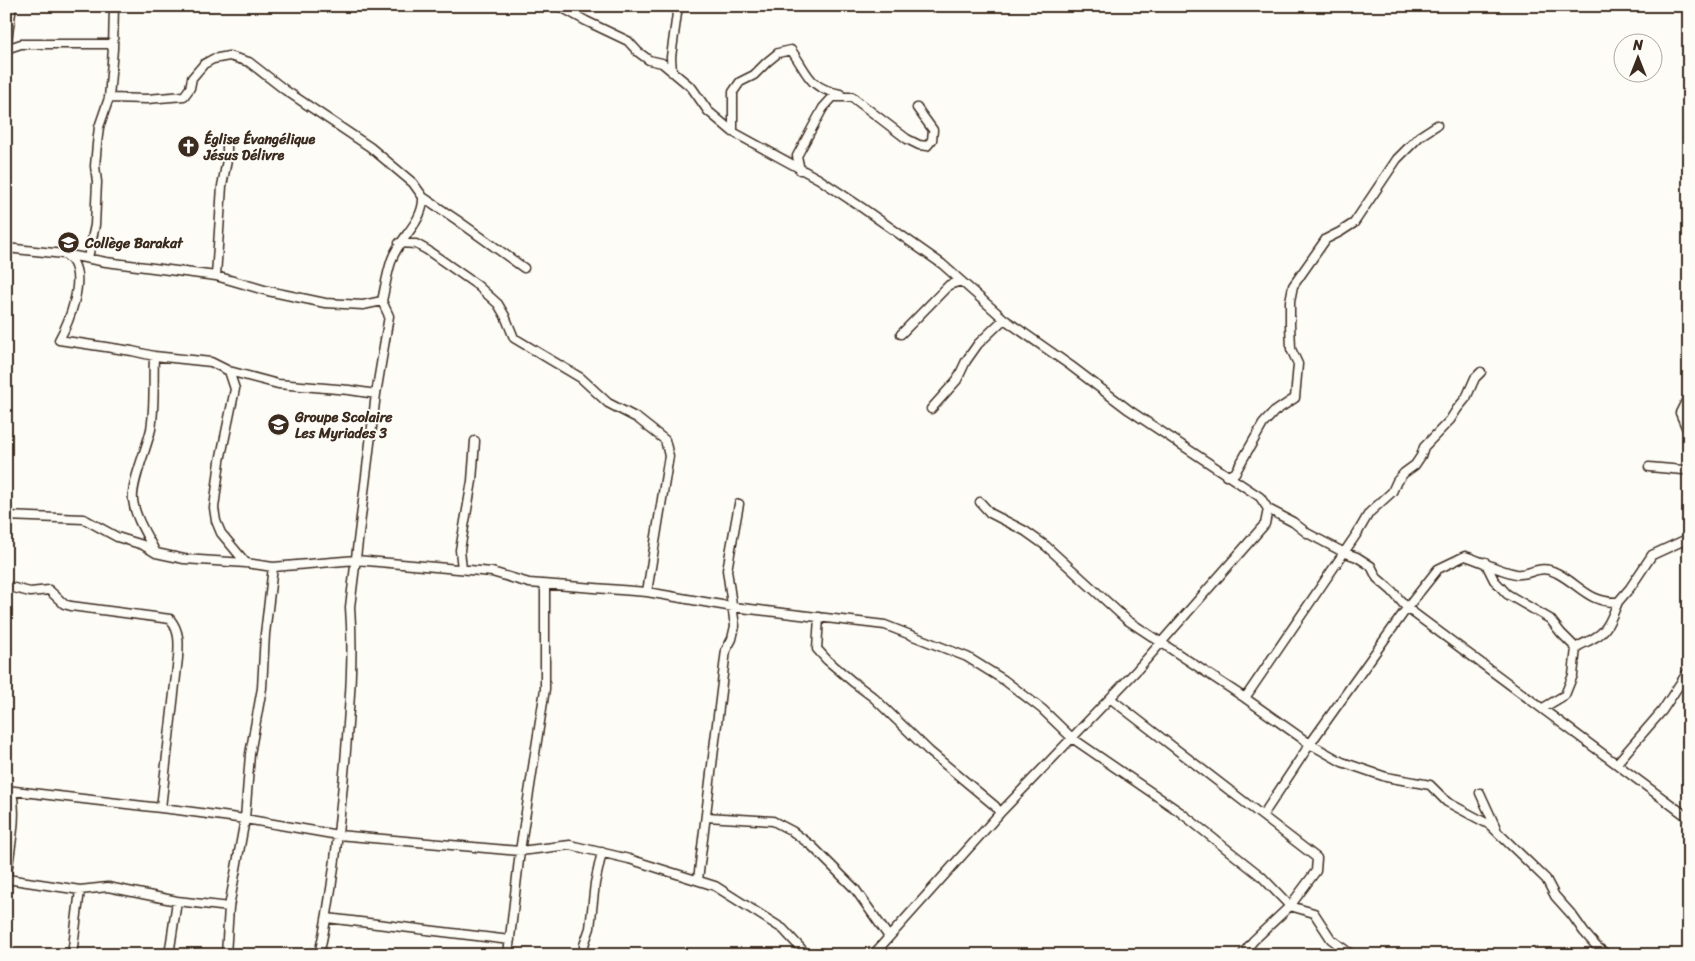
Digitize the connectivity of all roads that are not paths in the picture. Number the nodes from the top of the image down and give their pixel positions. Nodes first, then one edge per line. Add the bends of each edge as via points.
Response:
1 (12, 6) edge
2 (114, 6) edge
3 (559, 6) edge
4 (678, 6) edge
5 (6, 48) edge
6 (113, 49) junction
7 (672, 72) junction
8 (852, 97) junction
9 (109, 98) junction
10 (917, 108) dead end
11 (1437, 125) dead end
12 (733, 132) junction
13 (227, 144) dead end
14 (800, 170) junction
15 (422, 197) junction
16 (399, 243) junction
17 (6, 248) edge
18 (64, 254) junction
19 (88, 258) junction
20 (524, 268) dead end
21 (216, 276) junction
22 (961, 281) junction
23 (382, 301) junction
24 (1004, 319) junction
25 (901, 334) dead end
26 (154, 356) junction
27 (229, 371) junction
28 (1481, 372) dead end
29 (376, 394) junction
30 (1689, 395) edge
31 (931, 410) dead end
32 (1689, 434) edge
33 (475, 441) dead end
34 (1649, 467) dead end
35 (1689, 468) edge
36 (1226, 476) junction
37 (980, 502) dead end
38 (739, 504) dead end
39 (1268, 509) junction
40 (6, 516) edge
41 (1689, 538) edge
42 (1343, 552) junction
43 (156, 553) junction
44 (356, 560) junction
45 (1486, 562) junction
46 (246, 563) junction
47 (273, 567) junction
48 (462, 569) junction
49 (545, 585) junction
50 (6, 586) edge
51 (647, 592) junction
52 (1618, 602) junction
53 (733, 607) junction
54 (1407, 608) junction
55 (819, 617) junction
56 (1161, 643) junction
57 (1576, 648) junction
58 (1689, 670) edge
59 (1245, 698) junction
60 (1111, 699) junction
61 (1542, 708) junction
62 (1072, 738) junction
63 (1310, 744) junction
64 (1617, 763) junction
65 (9, 791) edge
66 (1480, 793) dead end
67 (161, 808) junction
68 (1000, 812) junction
69 (1263, 815) junction
70 (706, 817) junction
71 (1689, 818) edge
72 (245, 819) junction
73 (1498, 832) junction
74 (338, 836) junction
75 (520, 851) junction
76 (602, 852) junction
77 (7, 879) edge
78 (698, 880) junction
79 (6, 885) edge
80 (80, 890) junction
81 (177, 901) junction
82 (1290, 906) junction
83 (229, 907) junction
84 (328, 918) junction
85 (889, 937) junction
86 (510, 940) junction
87 (72, 955) edge
88 (169, 955) edge
89 (226, 955) edge
90 (319, 955) edge
91 (508, 955) edge
92 (584, 955) edge
93 (807, 955) edge
94 (873, 955) edge
95 (1242, 955) edge
96 (1352, 955) edge
97 (1608, 955) edge

1 - 5 street
2 - 6 street
3 - 7 street via 628,41 643,56 662,63
4 - 7 street
5 - 6 street via 43,43 110,44
6 - 9 street
7 - 12 street via 692,88 708,112
8 - 10 street via 907,139 927,146 932,140 933,130
8 - 12 street via 814,84 791,50 778,53 732,92
8 - 14 street via 833,97 823,108 797,156
9 - 15 street via 184,96 192,78 213,59 230,56 249,62 370,147 412,183
9 - 19 street via 99,127 95,225
11 - 36 street via 1420,136 1397,159 1354,223 1326,239 1293,286 1290,324 1291,350 1298,364 1295,398 1263,424 1235,473
12 - 14 street
13 - 21 street
14 - 22 street via 861,207
15 - 16 street via 423,207 414,225
15 - 20 street
16 - 23 street
16 - 51 street via 416,244 477,285 498,304 514,338 581,378 608,403 637,418 664,440 669,456
17 - 18 street
18 - 19 street
18 - 26 street via 73,262 76,273 75,303 59,340
19 - 21 street
21 - 23 street via 268,292 325,303
22 - 24 street
22 - 25 street via 950,285
23 - 29 street via 389,316
24 - 31 street via 978,344 957,380
24 - 36 street
26 - 27 street via 212,362
26 - 43 street via 151,428 133,500
27 - 29 street via 278,384
27 - 46 street via 235,390 214,508 221,533
28 - 42 street via 1450,420 1424,446 1422,456 1397,480 1392,492 1369,513
29 - 44 street
30 - 32 street via 1680,413
33 - 48 street via 460,550
34 - 35 street
36 - 39 street via 1260,497
37 - 56 street via 990,513 1046,546 1127,620
38 - 53 street via 727,570
39 - 42 street
39 - 56 street via 1265,524
40 - 43 street via 84,519
41 - 52 street via 1652,555
42 - 54 street via 1371,566 1377,578
42 - 59 street
43 - 46 street
44 - 47 street
44 - 48 street
44 - 74 street via 350,607 350,694
45 - 52 street via 1518,574 1541,568 1556,572 1590,597 1606,603
45 - 54 street via 1465,556 1438,569
45 - 57 street via 1494,580 1507,594 1550,619
46 - 47 street
47 - 72 street
48 - 49 street via 492,572
49 - 51 street
49 - 75 street via 545,689
50 - 67 street via 30,592 49,590 64,604 170,619 175,625 179,638 178,658
51 - 53 street
52 - 57 street via 1607,628
53 - 55 street
53 - 70 street via 735,626 726,650
54 - 61 street
54 - 63 street
55 - 62 street via 885,625 967,657 1042,709
55 - 68 street via 817,649 827,660 873,697
56 - 59 street
56 - 60 street
57 - 61 street via 1565,695
58 - 64 street via 1662,711
59 - 63 street
60 - 62 street
60 - 69 street
61 - 64 street
62 - 68 street
62 - 82 street via 1180,812 1262,877
63 - 69 street
63 - 73 street via 1342,762 1386,777 1430,785 1447,802
64 - 71 street
65 - 67 street
65 - 77 street via 15,807
66 - 73 street
67 - 72 street
68 - 85 street
69 - 82 street via 1317,858 1316,871
70 - 78 street
70 - 85 street via 773,822 792,831 812,846 855,889
72 - 74 street
72 - 83 street
73 - 97 street via 1546,879 1555,896 1584,932
74 - 75 street
74 - 84 street
75 - 76 street via 570,845
75 - 86 street
76 - 78 street
76 - 92 street
77 - 79 street
77 - 80 street
78 - 93 street via 715,886 783,929
80 - 81 street via 108,887
80 - 87 street
81 - 83 street
81 - 88 street
82 - 95 street via 1253,940
82 - 96 street via 1314,913 1331,939
83 - 89 street
84 - 86 street
84 - 90 street
85 - 94 street
86 - 91 street

